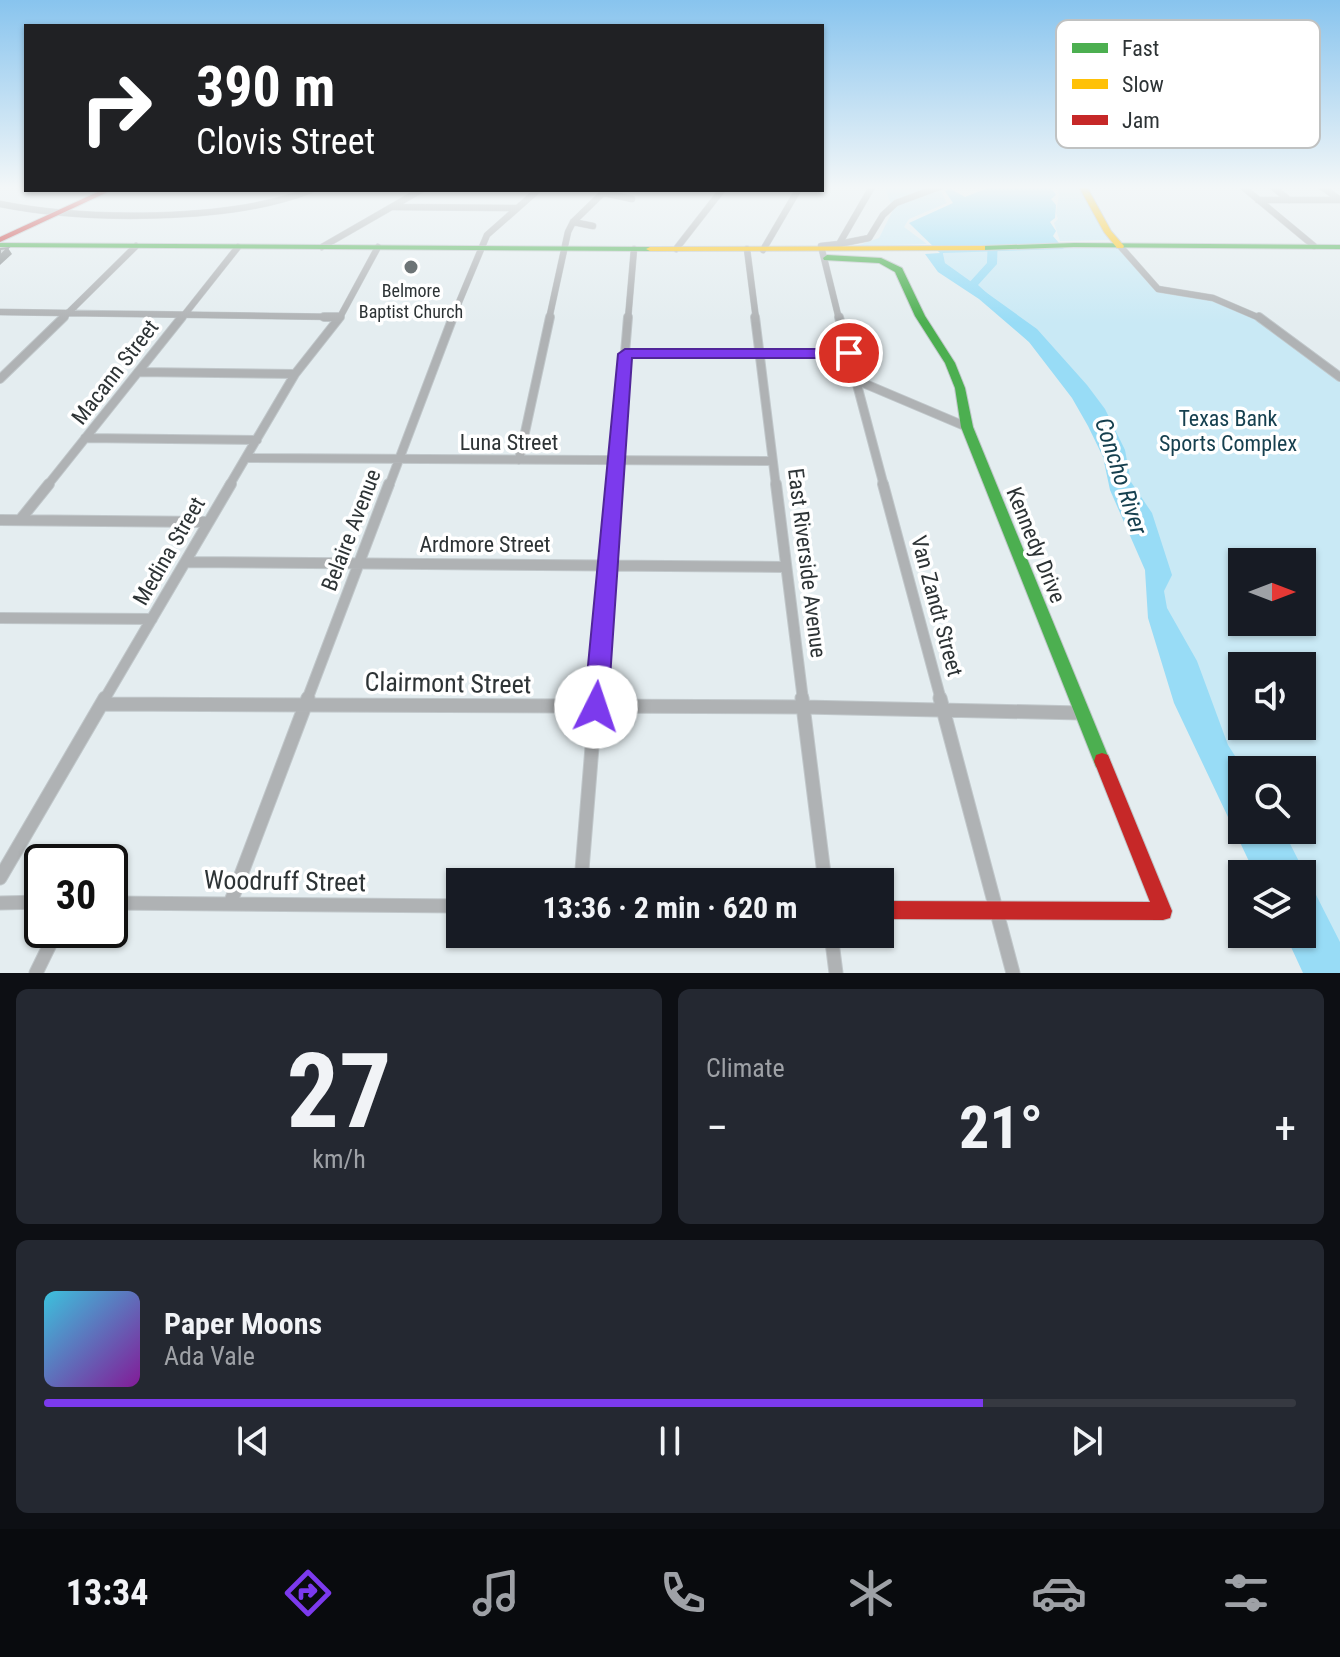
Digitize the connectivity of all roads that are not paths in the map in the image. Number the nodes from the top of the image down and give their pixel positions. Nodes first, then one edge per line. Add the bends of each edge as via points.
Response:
1 (23, 232) edge
2 (348, 232) edge
3 (490, 232) edge
4 (569, 232) edge
5 (689, 232) edge
6 (773, 232) edge
7 (846, 232) edge
8 (876, 232) edge
9 (1108, 232) edge
10 (1297, 232) edge
11 (0, 242) edge
12 (839, 244) junction
13 (46, 245) junction
14 (136, 246) junction
15 (1120, 246) junction
16 (1314, 246) junction
17 (238, 247) junction
18 (322, 247) junction
19 (378, 247) junction
20 (1340, 247) edge
21 (479, 248) junction
22 (564, 248) junction
23 (634, 249) junction
24 (676, 249) junction
25 (747, 249) junction
26 (763, 250) junction
27 (822, 254) junction
28 (0, 312) edge
29 (69, 313) junction
30 (184, 315) junction
31 (340, 317) junction
32 (760, 353) junction
33 (849, 353) junction
34 (625, 354) junction
35 (138, 372) junction
36 (295, 374) junction
37 (1340, 377) edge
38 (0, 379) edge
39 (856, 380) junction
40 (967, 427) junction
41 (85, 438) junction
42 (257, 440) junction
43 (247, 458) junction
44 (400, 459) junction
45 (519, 460) junction
46 (615, 460) junction
47 (772, 461) junction
48 (0, 520) edge
49 (20, 520) junction
50 (207, 522) junction
51 (186, 562) junction
52 (359, 563) junction
53 (606, 565) junction
54 (784, 567) junction
55 (0, 618) edge
56 (152, 619) junction
57 (305, 703) junction
58 (103, 704) junction
59 (596, 707) junction
60 (803, 707) junction
61 (944, 710) junction
62 (1081, 713) junction
63 (582, 868) edge
64 (823, 868) edge
65 (0, 878) edge
66 (24, 902) edge
67 (0, 903) edge
68 (128, 903) edge
69 (230, 904) junction
70 (446, 906) edge
71 (894, 910) edge
72 (997, 910) junction
73 (48, 948) edge
74 (833, 948) edge
75 (36, 973) edge
76 (836, 973) edge
77 (1013, 973) edge

1 - 13 main road via 17,238
2 - 18 street
3 - 21 street, Belaire Avenue
4 - 22 street
5 - 24 street
6 - 26 street
7 - 12 street
8 - 12 street via 864,242
9 - 15 main road
10 - 16 street
11 - 13 main road
12 - 27 street via 821,246
13 - 14 main road
14 - 17 main road
14 - 29 street
15 - 16 main road
15 - 27 main road
15 - 37 street via 1158,289 1213,298 1258,316
16 - 20 main road
17 - 18 main road
17 - 30 street, Macann Street
18 - 19 main road
19 - 21 main road
19 - 31 street, Medina Street
21 - 22 main road
21 - 44 street, Belaire Avenue
22 - 23 main road
22 - 45 street
23 - 24 main road
23 - 34 street
24 - 25 main road
25 - 26 main road
25 - 32 street, East Riverside Avenue
26 - 27 main road
27 - 33 street, Van Zandt Street
27 - 40 main road, Kennedy Drive via 881,261 899,270 950,363
28 - 29 street
29 - 30 street
29 - 38 street
30 - 31 street
30 - 35 street, Macann Street
31 - 36 street, Medina Street
32 - 33 street
32 - 34 street
32 - 47 street, East Riverside Avenue
33 - 39 street, Van Zandt Street
34 - 46 street
35 - 36 street
35 - 41 street, Macann Street
36 - 42 street, Medina Street
39 - 40 street
39 - 61 street, Van Zandt Street
40 - 62 main road, Kennedy Drive
41 - 42 street
41 - 49 street, Macann Street
42 - 43 street, Medina Street
43 - 44 street, Luna Street
43 - 50 street, Medina Street
44 - 45 street, Luna Street
44 - 52 street, Belaire Avenue
45 - 46 street, Luna Street
46 - 47 street, Luna Street
46 - 53 street
47 - 54 street, East Riverside Avenue
48 - 49 street
49 - 50 street
50 - 51 street, Medina Street
51 - 52 street, Ardmore Street
51 - 56 street, Medina Street
52 - 53 street, Ardmore Street
52 - 57 street, Belaire Avenue
53 - 54 street, Ardmore Street
53 - 59 street
54 - 60 street, East Riverside Avenue
55 - 56 street
56 - 58 street, Medina Street
57 - 58 street, Clairmont Street
57 - 59 street, Clairmont Street
57 - 69 street, Belaire Avenue
58 - 65 street, Medina Street
59 - 60 street, Clairmont Street
59 - 63 street
60 - 61 street, Clairmont Street
60 - 64 street, East Riverside Avenue
61 - 62 street, Clairmont Street
61 - 72 street, Van Zandt Street
62 - 72 main road, Kennedy Drive via 1163,911
66 - 67 street
68 - 69 street, Woodruff Street
69 - 70 street, Woodruff Street
71 - 72 main road
72 - 77 street, Van Zandt Street
73 - 75 street
74 - 76 street

